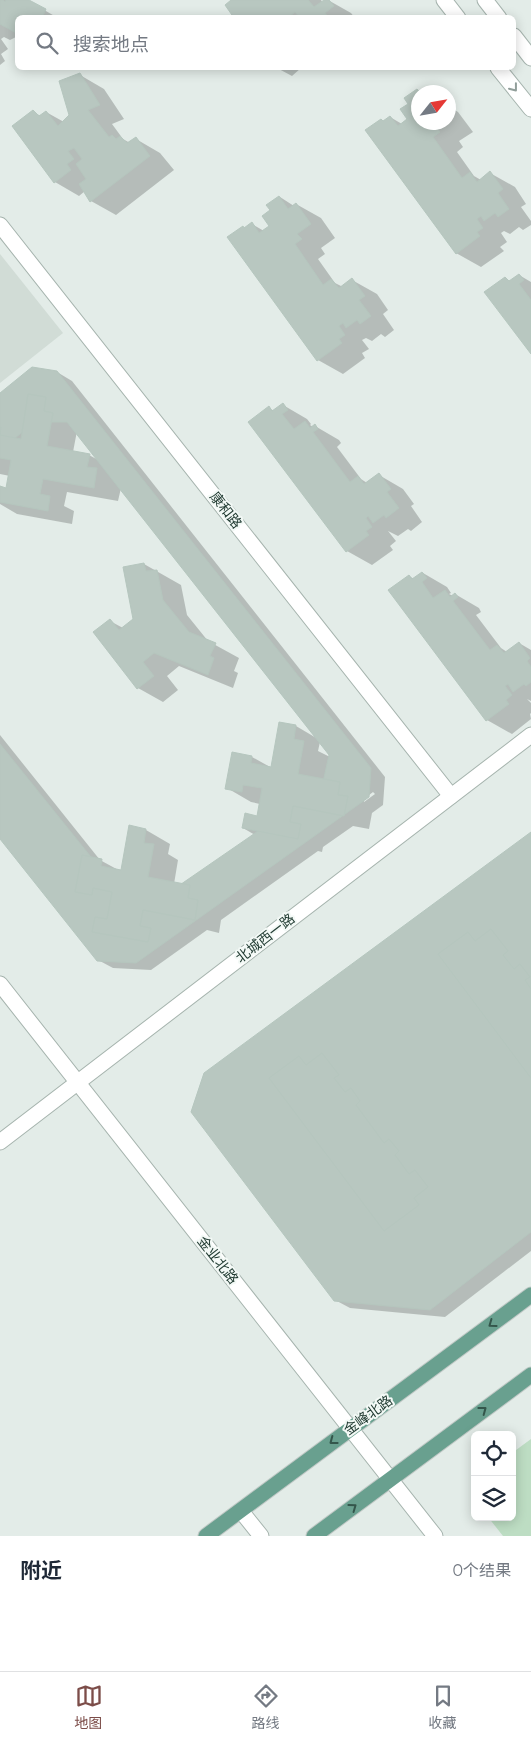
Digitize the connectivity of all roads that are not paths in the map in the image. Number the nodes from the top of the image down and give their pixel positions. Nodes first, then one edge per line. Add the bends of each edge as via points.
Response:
1 (444, 0) edge
2 (485, 0) edge
3 (456, 15) edge
4 (497, 15) edge
5 (516, 39) edge
6 (531, 58) edge
7 (500, 70) edge
8 (531, 109) edge
9 (0, 225) edge
10 (531, 734) edge
11 (451, 796) junction
12 (0, 984) edge
13 (78, 1083) junction
14 (0, 1142) edge
15 (531, 1295) edge
16 (531, 1375) edge
17 (350, 1428) junction
18 (391, 1479) junction
19 (242, 1511) junction
20 (206, 1536) edge
21 (261, 1536) edge
22 (314, 1536) edge
23 (435, 1536) edge

1 - 3 street
2 - 4 street
5 - 6 street
7 -> 8 street
9 - 11 street, 康和路
10 - 11 street, 北城西一路
11 - 13 street, 北城西一路
12 - 13 street, 金业北路
13 - 14 street, 北城西一路
13 - 17 street, 金业北路
15 -> 17 main road, 金峰北路
18 -> 16 main road
17 - 18 street, 金业北路
17 -> 19 main road, 金峰北路
22 -> 18 main road
18 - 23 street, 金业北路
19 - 20 main road, 金峰北路
19 - 21 street

